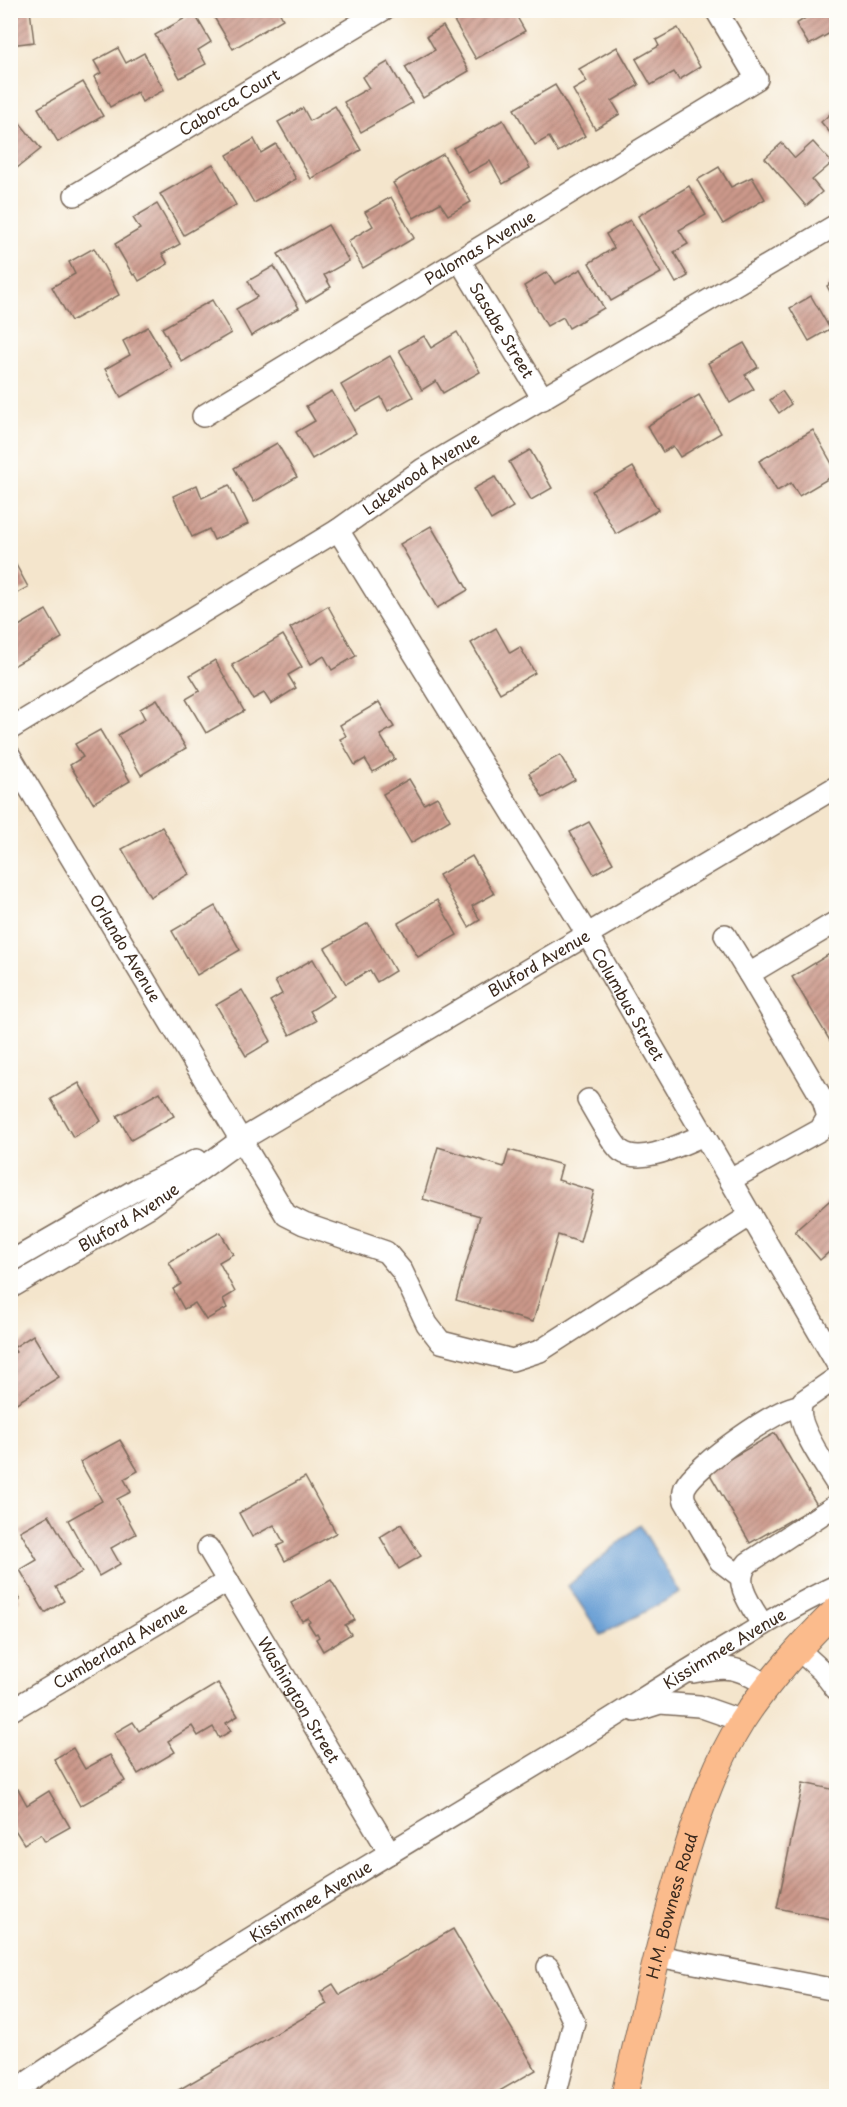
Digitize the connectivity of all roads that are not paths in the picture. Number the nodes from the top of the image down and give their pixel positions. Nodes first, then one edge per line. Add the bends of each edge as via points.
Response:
1 (383, 10) edge
2 (716, 10) edge
3 (75, 195) dead end
4 (837, 225) edge
5 (460, 261) junction
6 (543, 399) junction
7 (202, 416) dead end
8 (338, 530) junction
9 (10, 729) edge
10 (10, 756) edge
11 (837, 787) edge
12 (837, 922) edge
13 (587, 934) junction
14 (725, 935) dead end
15 (749, 974) junction
16 (588, 1100) dead end
17 (704, 1135) junction
18 (241, 1140) junction
19 (730, 1180) junction
20 (751, 1215) junction
21 (10, 1263) edge
22 (10, 1288) edge
23 (837, 1362) edge
24 (837, 1378) edge
25 (800, 1406) junction
26 (837, 1483) edge
27 (837, 1505) edge
28 (208, 1548) dead end
29 (741, 1577) junction
30 (228, 1581) junction
31 (837, 1586) edge
32 (837, 1610) edge
33 (763, 1625) junction
34 (799, 1650) junction
35 (678, 1675) junction
36 (834, 1680) edge
37 (768, 1686) junction
38 (10, 1711) edge
39 (615, 1717) junction
40 (742, 1721) junction
41 (390, 1853) junction
42 (658, 1956) junction
43 (548, 1967) dead end
44 (837, 1990) edge
45 (10, 2094) edge
46 (555, 2097) edge
47 (624, 2097) edge

1 - 3 street, Caborca Court
2 - 5 street, Palomas Avenue via 757,79
4 - 6 street, Lakewood Avenue
5 - 6 street, Sasabe Street
5 - 7 street, Palomas Avenue
6 - 8 street, Lakewood Avenue via 423,468
8 - 9 street, Lakewood Avenue
8 - 13 street, Columbus Street
10 - 18 street, Orlando Avenue
11 - 13 street, Bluford Avenue
12 - 15 street
13 - 17 street, Columbus Street
13 - 18 street, Bluford Avenue
14 - 15 street
15 - 19 street via 824,1100 828,1117 820,1130
16 - 17 street via 619,1150 632,1156 652,1155
17 - 19 street, Columbus Street
18 - 20 street, Orlando Avenue via 286,1215 386,1252 402,1271 427,1324 441,1342 512,1360 540,1351
18 - 21 street, Bluford Avenue via 137,1189
18 - 22 street, Bluford Avenue via 149,1208
19 - 20 street, Columbus Street
20 - 23 street, Columbus Street
24 - 25 street
25 - 26 street via 806,1432
25 - 29 street via 786,1410 722,1449 685,1488 685,1501 720,1561
27 - 29 street via 748,1563
28 - 30 street, Washington Street
29 - 33 street via 742,1588
30 - 38 street, Cumberland Avenue
30 - 41 street, Washington Street
31 - 33 street, Kissimmee Avenue
32 - 34 main road
33 - 35 street, Kissimmee Avenue
34 - 36 street
34 - 37 main road
35 - 37 street via 716,1667 744,1671
35 - 39 street, Kissimmee Avenue
37 - 40 main road
39 - 40 street, Kissimmee Avenue via 660,1703 699,1706
39 - 41 street, Kissimmee Avenue
40 - 42 main road, H.M. Bowness Road via 704,1798 671,1900
41 - 45 street, Kissimmee Avenue via 106,2028
42 - 44 street
42 - 47 main road, H.M. Bowness Road
43 - 46 street via 574,2022

